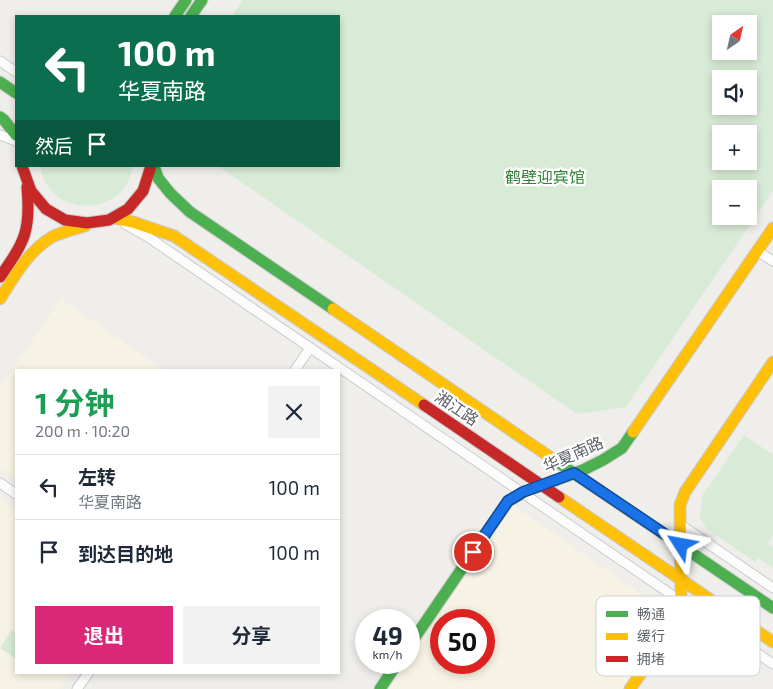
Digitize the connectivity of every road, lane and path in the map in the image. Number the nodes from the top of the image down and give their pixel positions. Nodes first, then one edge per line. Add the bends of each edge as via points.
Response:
1 (186, 0) edge
2 (202, 0) edge
3 (176, 15) edge
4 (192, 15) edge
5 (0, 61) edge
6 (15, 71) edge
7 (0, 82) edge
8 (15, 92) edge
9 (0, 117) edge
10 (15, 134) edge
11 (0, 135) edge
12 (15, 141) edge
13 (22, 167) edge
14 (153, 167) edge
15 (153, 167) edge
16 (27, 186) junction
17 (114, 218) junction
18 (91, 224) junction
19 (773, 228) edge
20 (757, 251) junction
21 (773, 262) edge
22 (0, 277) edge
23 (0, 299) edge
24 (310, 348) junction
25 (773, 362) edge
26 (296, 369) edge
27 (574, 473) junction
28 (0, 483) edge
29 (542, 485) junction
30 (15, 493) edge
31 (522, 493) junction
32 (681, 525) junction
33 (681, 545) junction
34 (681, 580) junction
35 (773, 588) edge
36 (672, 596) edge
37 (681, 596) edge
38 (705, 596) edge
39 (755, 596) edge
40 (760, 599) edge
41 (773, 608) edge
42 (420, 630) edge
43 (760, 633) edge
44 (773, 642) edge
45 (760, 655) edge
46 (773, 664) edge
47 (88, 674) edge
48 (390, 674) edge
49 (639, 676) edge
50 (77, 689) edge
51 (380, 689) edge
52 (630, 689) edge

1 - 3 main road
2 - 4 main road
5 - 6 street
7 - 8 main road
9 - 10 main road
11 - 12 street
13 - 16 main road
14 - 17 main road via 141,195
15 - 27 main road, 湘江路 via 170,193 190,212
16 - 18 main road via 53,215
16 - 22 main road via 28,227
17 - 18 main road
17 - 24 street via 148,237
17 - 29 main road, 湘江路 via 174,236
18 - 23 main road via 64,232 36,249
19 - 20 main road, 华夏南路
20 - 21 street
20 - 27 main road, 华夏南路 via 622,448 595,465
24 - 26 street
24 - 31 street
25 - 32 main road via 686,492 680,505
27 - 29 main road, 华夏南路
27 - 33 main road, 湘江路
28 - 30 street
29 - 31 main road, 华夏南路
29 - 34 main road, 湘江路
31 - 36 street
31 - 42 main road, 华夏南路 via 508,501
32 - 33 main road
32 - 35 street
33 - 34 main road
33 - 39 main road, 湘江路
34 - 37 main road
34 - 38 main road, 湘江路
40 - 41 main road, 湘江路
43 - 44 main road, 湘江路
45 - 46 street
47 - 50 street
48 - 51 main road
49 - 52 main road

